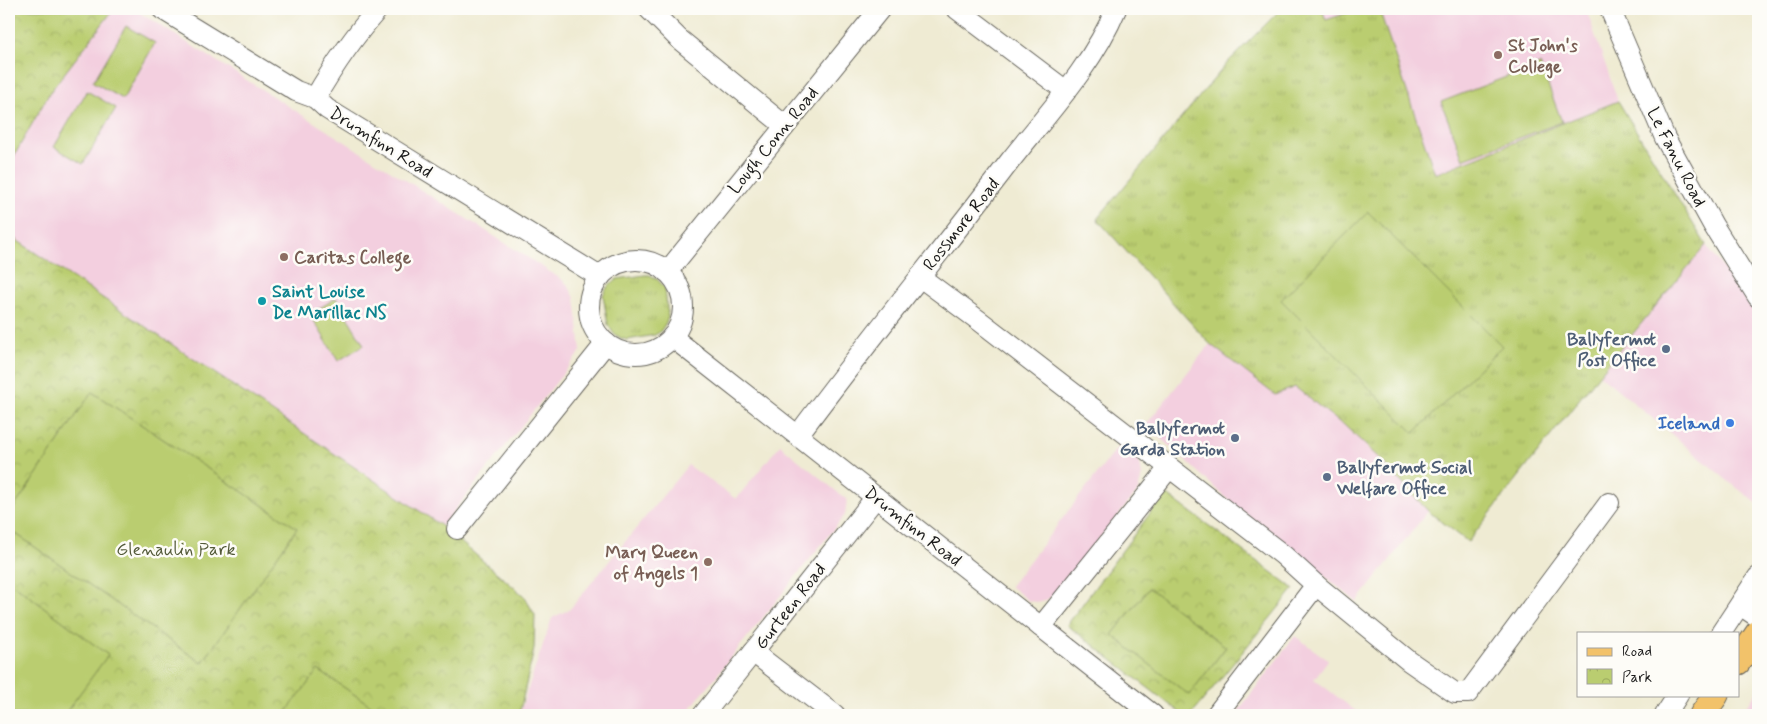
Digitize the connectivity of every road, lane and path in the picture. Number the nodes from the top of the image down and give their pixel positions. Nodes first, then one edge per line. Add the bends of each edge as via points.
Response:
1 (162, 9) edge
2 (378, 9) edge
3 (649, 9) edge
4 (880, 9) edge
5 (957, 9) edge
6 (1116, 9) edge
7 (1610, 9) edge
8 (1066, 91) junction
9 (315, 98) junction
10 (785, 126) junction
11 (667, 272) junction
12 (600, 277) junction
13 (920, 277) junction
14 (1758, 298) edge
15 (672, 337) junction
16 (606, 343) junction
17 (798, 435) junction
18 (1169, 468) junction
19 (876, 497) junction
20 (1609, 503) dead end
21 (457, 529) dead end
22 (1758, 577) edge
23 (1316, 585) junction
24 (1740, 605) junction
25 (1758, 617) edge
26 (1041, 627) junction
27 (1722, 632) edge
28 (1758, 633) edge
29 (753, 652) junction
30 (1740, 659) edge
31 (1677, 696) edge
32 (1715, 696) edge
33 (703, 715) edge
34 (836, 715) edge
35 (1153, 715) edge
36 (1216, 715) edge
37 (1665, 715) edge
38 (1702, 715) edge

1 - 9 street, Drumfinn Road via 296,90
2 - 9 street
3 - 10 street via 679,40
4 - 10 street, Lough Conn Road
5 - 8 street
6 - 8 street, Rossmore Road
7 - 14 street, Le Fanu Road via 1666,138 1713,226
8 - 13 street, Rossmore Road
9 - 12 street, Drumfinn Road via 326,109
10 - 11 street, Lough Conn Road
11 - 12 street via 640,260 612,267
11 - 15 street via 682,296 680,324
12 - 16 street via 589,304 590,319
13 - 17 street, Rossmore Road
13 - 18 street
15 - 16 street via 661,347 633,354 619,351
15 - 17 street, Drumfinn Road
16 - 21 street
17 - 19 street, Drumfinn Road
18 - 23 street via 1283,555
18 - 26 street
19 - 26 street, Drumfinn Road
19 - 29 street, Gurteen Road
20 - 23 street via 1468,693 1455,694
22 - 24 street
23 - 36 street
24 - 25 street
24 - 27 street
26 - 35 street, Drumfinn Road
28 - 30 main road
29 - 33 street, Gurteen Road
29 - 34 street
31 - 37 street
32 - 38 main road

